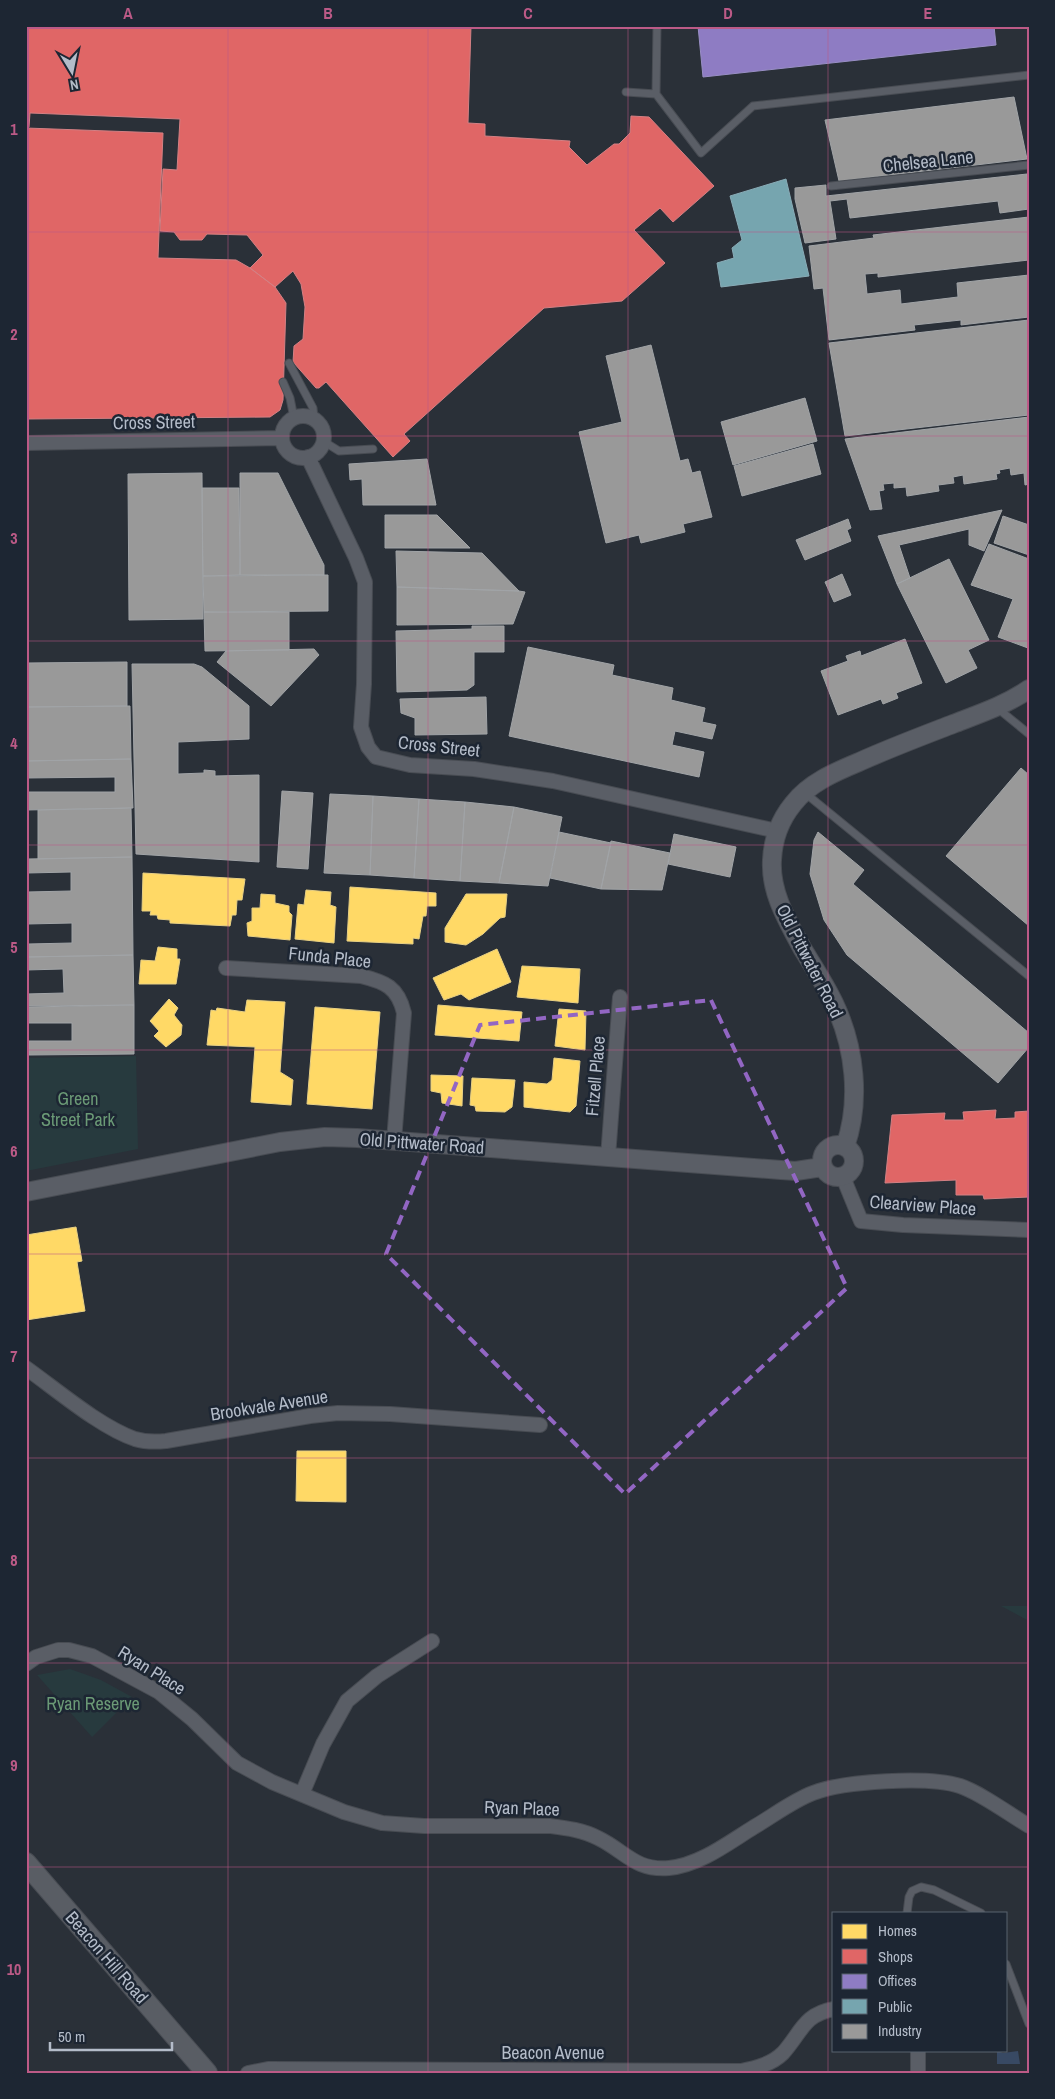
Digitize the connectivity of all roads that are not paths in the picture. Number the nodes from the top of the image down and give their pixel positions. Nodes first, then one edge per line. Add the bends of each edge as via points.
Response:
1 (657, 26) edge
2 (1029, 75) edge
3 (626, 92) dead end
4 (656, 94) junction
5 (1029, 165) edge
6 (831, 186) dead end
7 (289, 363) dead end
8 (283, 382) dead end
9 (294, 418) junction
10 (314, 419) junction
11 (282, 438) junction
12 (323, 441) junction
13 (26, 443) edge
14 (373, 449) dead end
15 (308, 457) junction
16 (1029, 689) edge
17 (996, 707) junction
18 (1029, 734) edge
19 (804, 792) junction
20 (777, 831) junction
21 (226, 968) dead end
22 (1029, 976) edge
23 (620, 997) dead end
24 (394, 1140) junction
25 (846, 1147) junction
26 (608, 1157) junction
27 (822, 1167) junction
28 (843, 1177) junction
29 (26, 1192) edge
30 (1029, 1230) edge
31 (26, 1368) edge
32 (540, 1425) dead end
33 (432, 1641) dead end
34 (26, 1664) edge
35 (302, 1794) junction
36 (1029, 1826) edge
37 (26, 1863) edge
38 (908, 1912) edge
39 (980, 1912) edge
40 (1008, 1969) edge
41 (832, 2009) edge
42 (1029, 2024) edge
43 (918, 2052) edge
44 (729, 2072) edge
45 (207, 2073) edge
46 (248, 2073) edge
47 (918, 2073) edge

1 - 4 lane
2 - 4 lane via 753,106 700,153
3 - 4 lane
5 - 6 lane, Chelsea Lane
7 - 10 lane via 313,408
8 - 9 lane
9 - 10 street via 307,416
9 - 11 street via 288,422
10 - 12 street via 323,430
11 - 13 street, Cross Street
11 - 15 street via 291,454
12 - 14 lane via 339,451
12 - 15 street via 321,448
15 - 20 street, Cross Street via 365,582 361,727 368,747 376,757 410,765 474,769 553,781
16 - 17 street, Old Pittwater Road
17 - 18 lane
17 - 19 street, Old Pittwater Road via 842,769
19 - 20 street, Old Pittwater Road via 792,804
19 - 22 lane
20 - 25 street, Old Pittwater Road via 772,860 776,892 790,927 834,1003 850,1053 854,1111
21 - 24 street, Funda Place via 361,976 391,987 401,999 404,1013
23 - 26 street, Fitzell Place
24 - 26 street, Old Pittwater Road
24 - 29 street, Old Pittwater Road via 325,1137 280,1142
25 - 27 street via 829,1147 822,1156
25 - 28 street via 852,1153 854,1163 851,1172
26 - 27 street, Old Pittwater Road via 788,1170
27 - 28 street via 833,1177
28 - 30 street, Clearview Place via 861,1220
31 - 32 street, Brookvale Avenue via 98,1419 145,1442 338,1413
33 - 35 street via 378,1676 347,1701 323,1744
34 - 35 street, Ryan Place via 58,1650 92,1656 159,1692 248,1771
35 - 36 street, Ryan Place via 344,1812 382,1823 568,1828 599,1838 634,1862 657,1868 696,1861 811,1794 843,1784 919,1781 961,1786
37 - 45 main road, Beacon Hill Road
38 - 39 lane via 908,1897 912,1891 922,1887
40 - 42 lane
41 - 44 street, Beacon Avenue via 812,2017 773,2061 752,2069
43 - 47 street
44 - 46 street, Beacon Avenue via 268,2069

